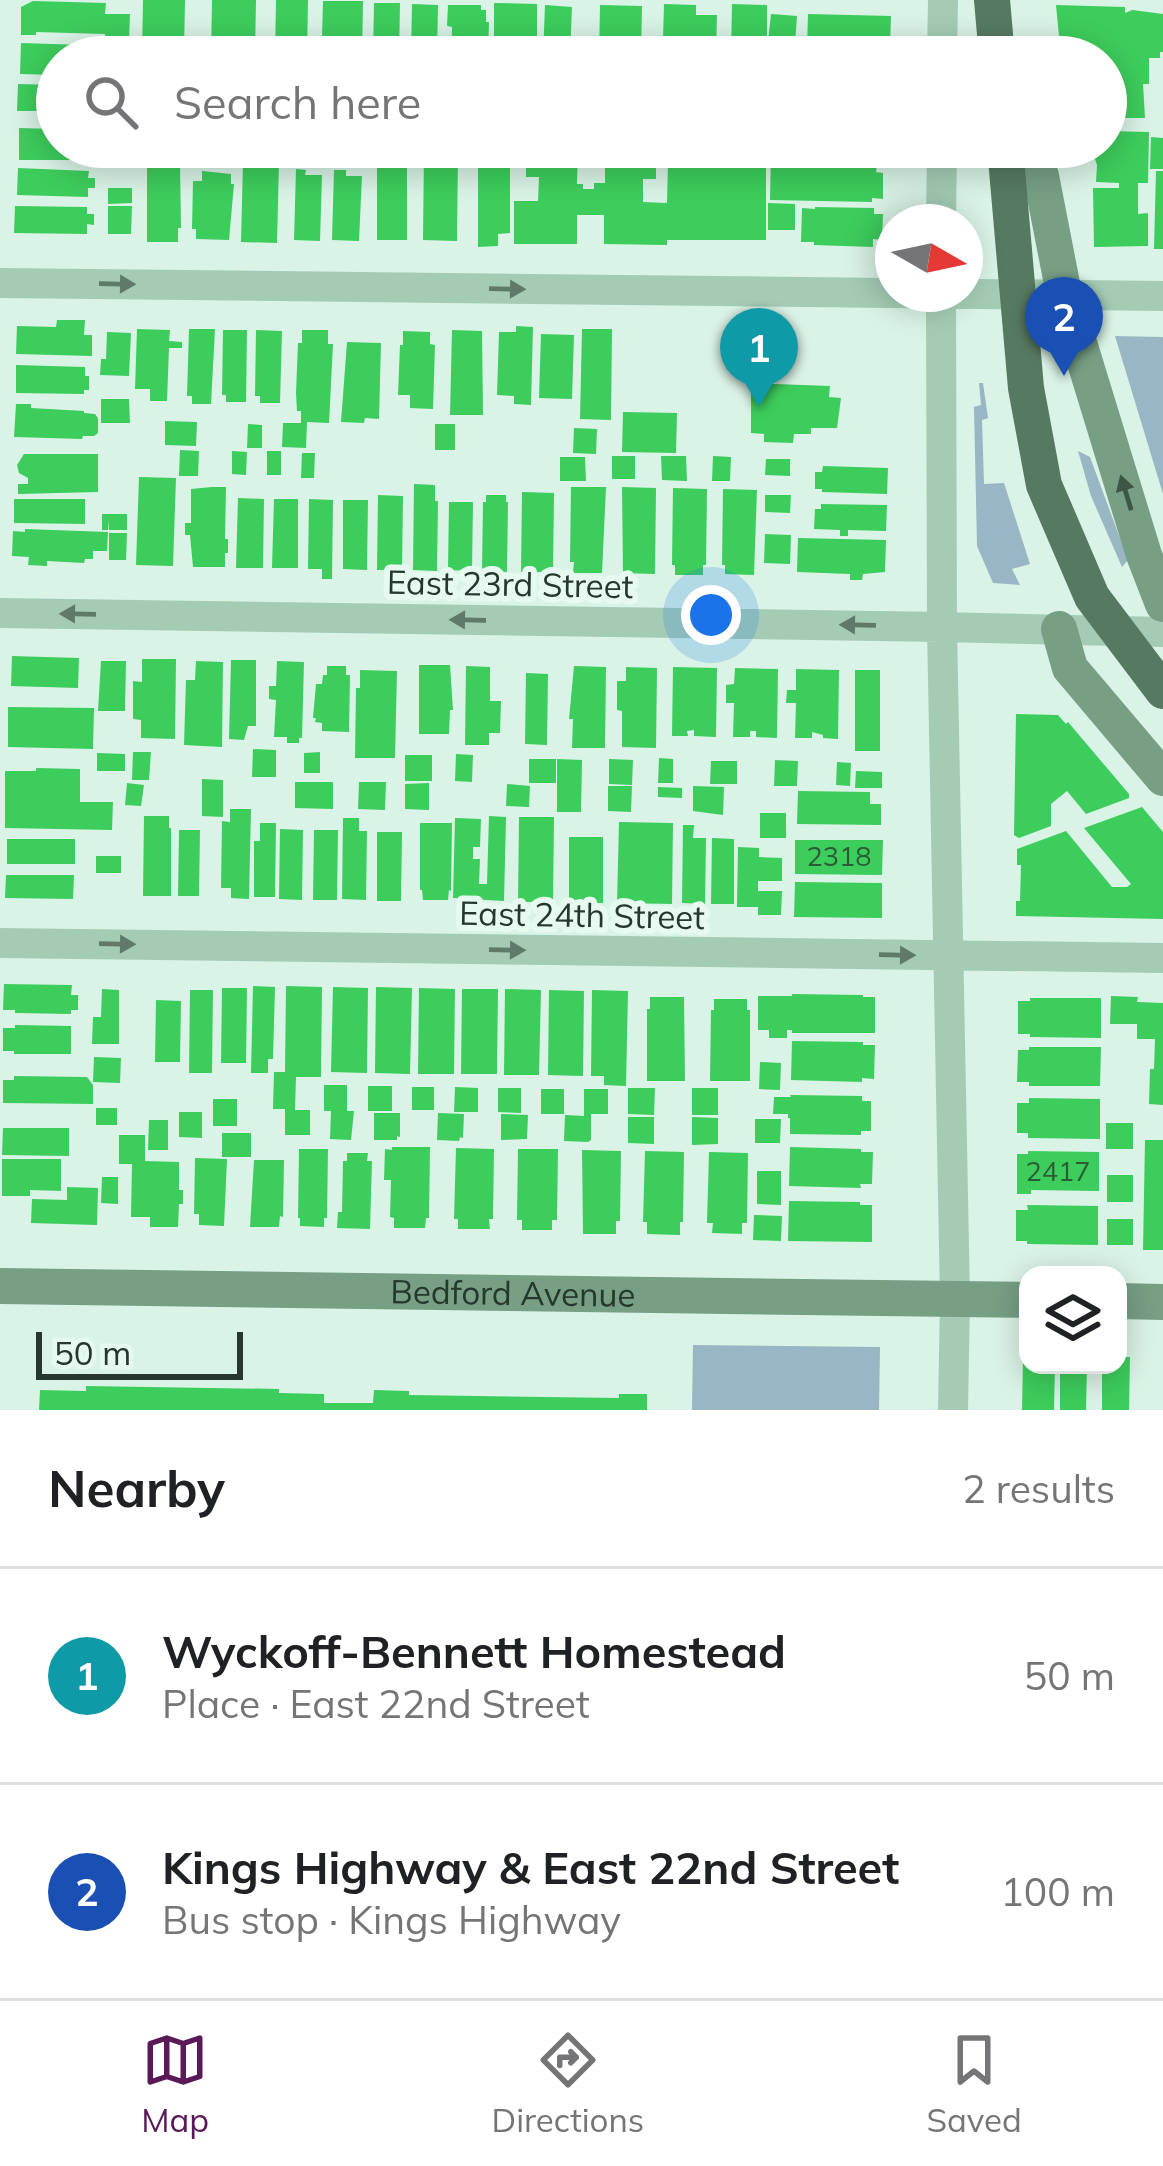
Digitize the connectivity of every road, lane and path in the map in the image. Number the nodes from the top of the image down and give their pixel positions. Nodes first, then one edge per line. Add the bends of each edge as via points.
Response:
1 (943, 0) edge
2 (992, 0) edge
3 (942, 36) edge
4 (995, 36) edge
5 (942, 168) edge
6 (1008, 168) edge
7 (1031, 168) edge
8 (941, 204) edge
9 (0, 283) edge
10 (875, 293) edge
11 (983, 294) edge
12 (1017, 294) junction
13 (1064, 294) junction
14 (1163, 296) edge
15 (940, 312) edge
16 (1163, 604) edge
17 (0, 613) edge
18 (942, 627) junction
19 (1059, 629) junction
20 (1119, 631) junction
21 (1163, 632) edge
22 (1163, 692) edge
23 (1163, 778) edge
24 (0, 943) edge
25 (950, 955) junction
26 (1163, 958) edge
27 (0, 1286) edge
28 (955, 1299) junction
29 (1019, 1300) edge
30 (1127, 1301) edge
31 (1163, 1302) edge
32 (953, 1410) edge

1 - 3 street
2 - 4 main road
5 - 8 street
6 - 12 main road
7 - 13 main road via 1041,176
9 -> 10 street
11 - 12 street
12 - 13 street
12 - 20 main road via 1044,484 1092,597
13 - 14 street
16 -> 13 main road
15 - 18 street
18 -> 17 street, East 23rd Street
18 - 19 street, East 23rd Street
18 - 25 street
19 - 20 street, East 23rd Street
19 - 23 main road via 1070,668
20 - 21 street, East 23rd Street
20 - 22 main road
24 -> 25 street, East 24th Street
25 - 26 street, East 24th Street
25 - 28 street
27 - 28 main road, Bedford Avenue
28 - 29 main road, Bedford Avenue
28 - 32 street
30 - 31 main road

